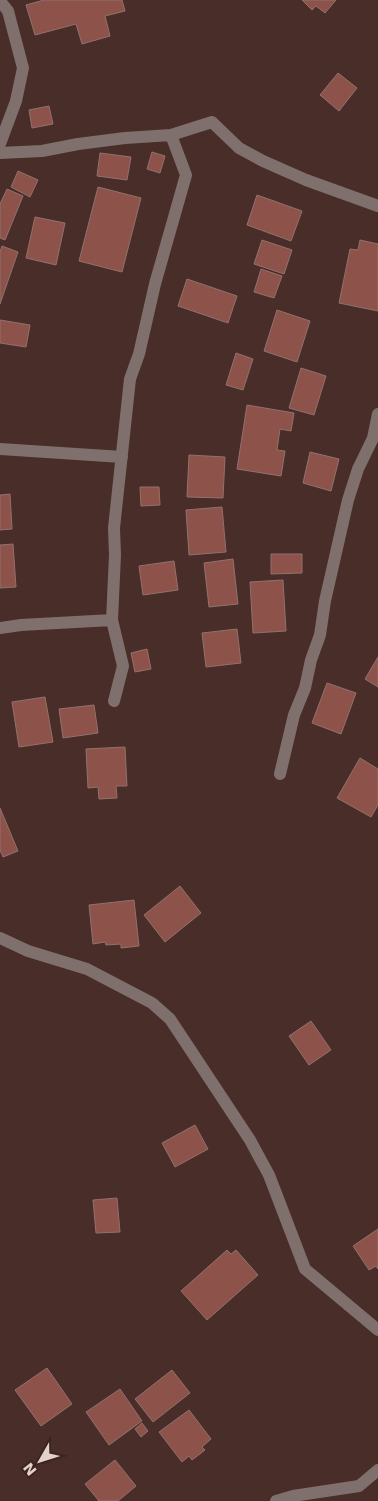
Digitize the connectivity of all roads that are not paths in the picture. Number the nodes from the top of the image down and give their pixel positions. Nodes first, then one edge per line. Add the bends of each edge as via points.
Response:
1 (0, 1) edge
2 (171, 135) junction
3 (0, 144) edge
4 (0, 153) edge
5 (378, 206) edge
6 (378, 414) edge
7 (0, 449) edge
8 (122, 457) junction
9 (112, 620) junction
10 (0, 628) edge
11 (114, 701) dead end
12 (280, 774) dead end
13 (0, 938) edge
14 (378, 1330) edge
15 (378, 1470) edge
16 (276, 1501) edge

1 - 3 street via 8,11 23,68 16,100
2 - 4 street
2 - 5 street via 212,122 239,148 306,180
2 - 8 street via 186,175 130,379
6 - 12 street via 373,438 348,500 320,635 294,715
7 - 8 street
8 - 9 street via 114,528 116,555
9 - 10 street
9 - 11 street via 123,666
13 - 14 street via 87,969 152,1003 170,1019 270,1175 305,1269
15 - 16 street via 359,1486

